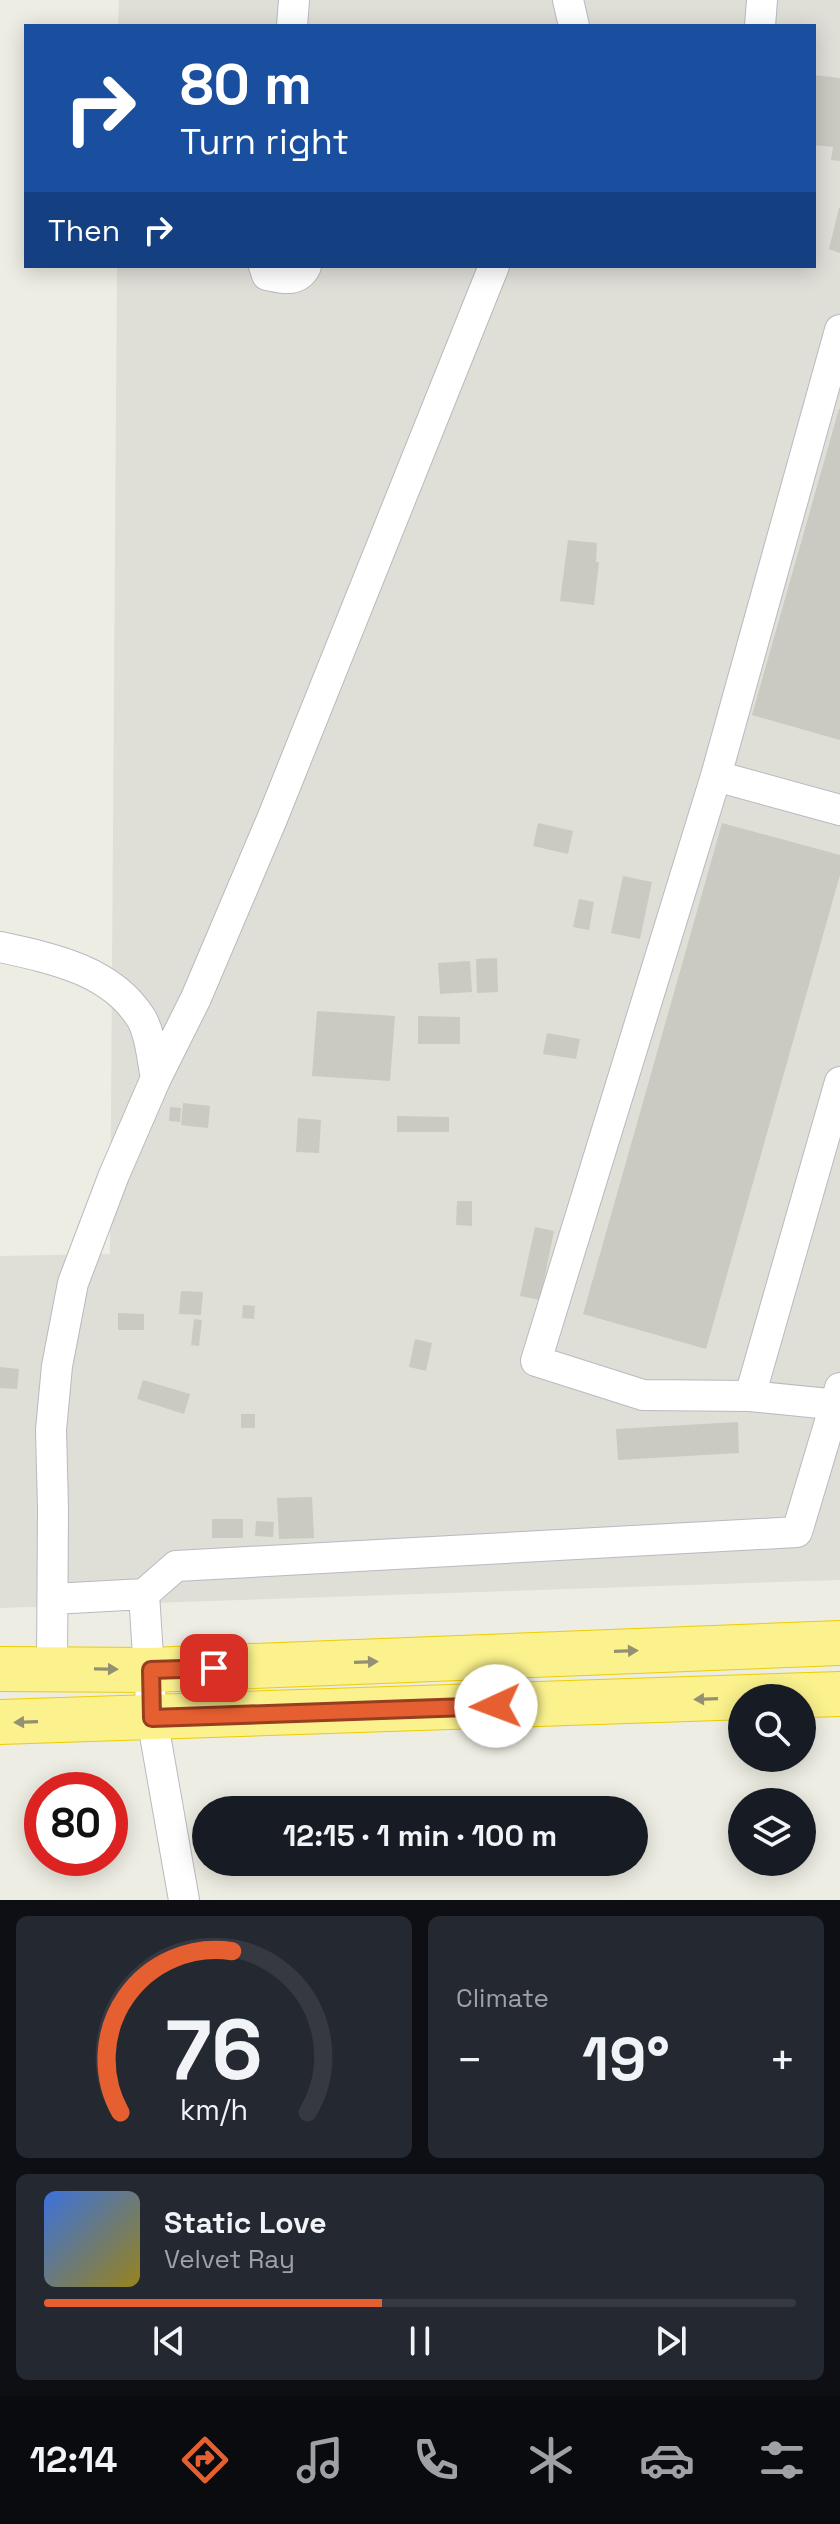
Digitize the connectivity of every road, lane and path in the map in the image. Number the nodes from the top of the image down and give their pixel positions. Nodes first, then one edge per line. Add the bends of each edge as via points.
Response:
1 (294, 0) edge
2 (568, 0) edge
3 (762, 0) edge
4 (292, 24) edge
5 (574, 24) edge
6 (760, 24) edge
7 (265, 268) edge
8 (305, 268) edge
9 (493, 268) edge
10 (840, 330) edge
11 (716, 776) junction
12 (840, 810) edge
13 (0, 947) edge
14 (156, 1078) junction
15 (840, 1082) edge
16 (750, 1396) junction
17 (838, 1398) edge
18 (144, 1594) junction
19 (53, 1599) junction
20 (840, 1643) edge
21 (52, 1668) junction
22 (0, 1669) edge
23 (151, 1670) junction
24 (840, 1694) edge
25 (152, 1718) junction
26 (0, 1722) edge
27 (184, 1900) edge

1 - 4 lane
2 - 5 lane
3 - 6 lane
7 - 8 lane via 267,275 288,280
9 - 14 lane via 272,819
10 - 11 lane
11 - 12 lane
11 - 16 lane via 536,1361 643,1395
13 - 14 lane via 70,965 109,983 141,1019
14 - 19 lane via 73,1283 51,1430
15 - 16 lane
16 - 17 lane
17 - 18 lane via 797,1532 176,1566
18 - 19 lane
18 - 23 lane
19 - 21 lane
23 -> 20 highway
21 - 22 highway
21 -> 23 highway
23 - 25 lane
24 -> 25 highway
25 -> 26 highway
25 - 27 lane

